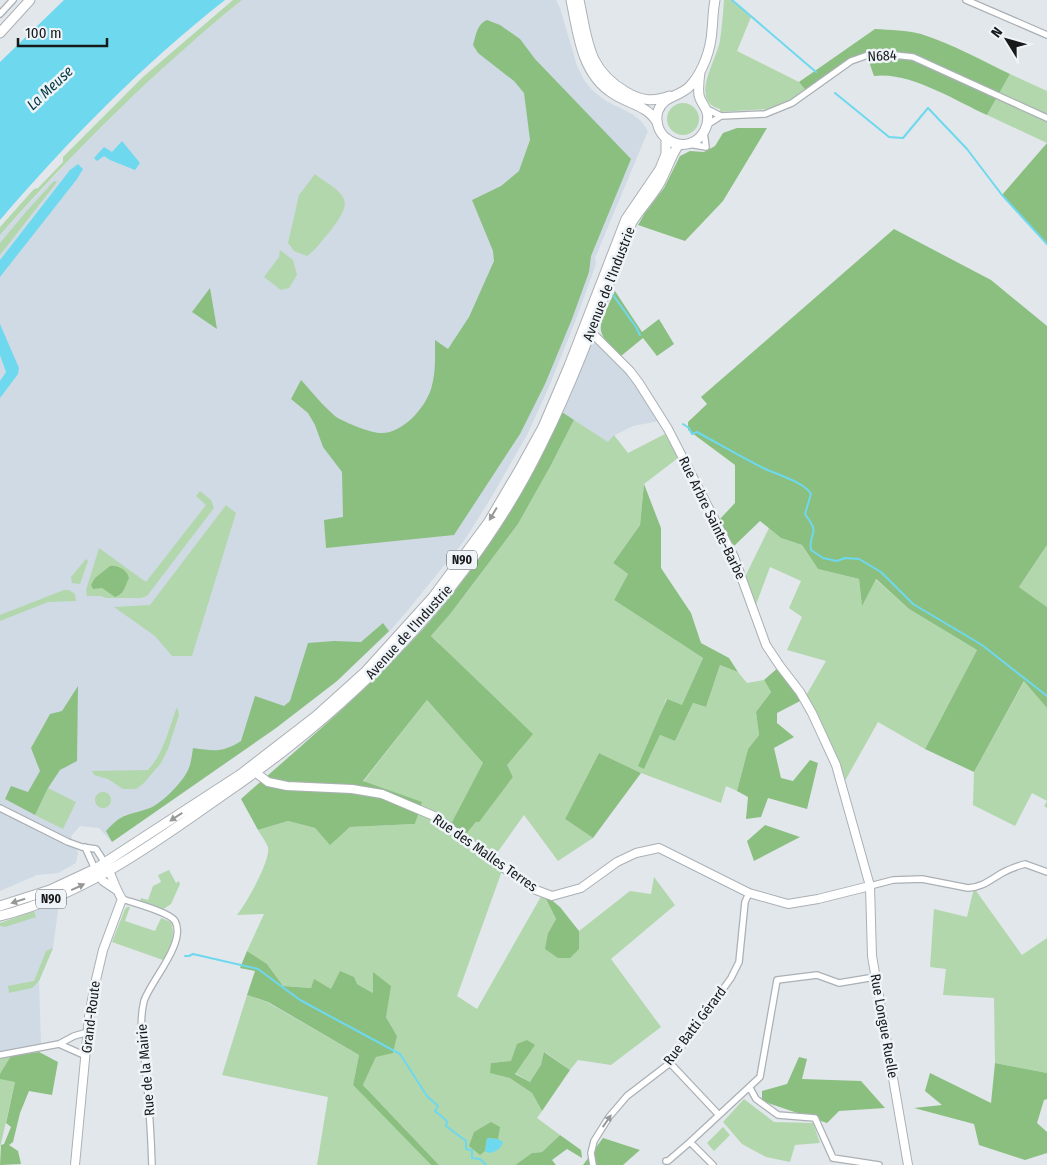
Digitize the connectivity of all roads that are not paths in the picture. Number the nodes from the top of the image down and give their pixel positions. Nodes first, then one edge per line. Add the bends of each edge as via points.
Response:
1 (13, 0) edge
2 (30, 0) edge
3 (572, 0) edge
4 (579, 0) edge
5 (715, 0) edge
6 (966, 0) edge
7 (0, 14) edge
8 (0, 33) edge
9 (1047, 35) edge
10 (700, 72) junction
11 (676, 94) junction
12 (703, 104) junction
13 (721, 116) junction
14 (1047, 118) edge
15 (657, 122) junction
16 (705, 128) junction
17 (666, 139) junction
18 (683, 144) junction
19 (586, 322) junction
20 (590, 333) junction
21 (260, 759) junction
22 (255, 772) junction
23 (241, 774) junction
24 (0, 808) edge
25 (85, 847) junction
26 (109, 870) junction
27 (97, 872) junction
28 (1047, 872) edge
29 (870, 886) junction
30 (115, 888) junction
31 (749, 893) junction
32 (122, 899) junction
33 (0, 906) edge
34 (0, 916) edge
35 (875, 977) junction
36 (88, 1032) junction
37 (59, 1044) junction
38 (0, 1055) edge
39 (86, 1056) junction
40 (670, 1063) junction
41 (750, 1088) junction
42 (718, 1114) junction
43 (690, 1142) junction
44 (833, 1158) junction
45 (666, 1161) dead end
46 (75, 1165) edge
47 (152, 1165) edge
48 (593, 1165) edge
49 (713, 1165) edge
50 (830, 1165) edge
51 (879, 1165) edge
52 (908, 1165) edge

1 - 7 street
2 - 8 main road
3 - 15 main road via 581,44 593,74 612,93 650,111
4 - 11 main road via 590,49 603,75 645,100 660,100
5 - 10 main road via 710,44
6 - 9 street
10 - 11 main road via 690,86
10 - 12 main road via 699,94
11 - 12 main road via 690,95
11 - 15 main road via 662,103
12 - 13 street
12 - 16 main road via 708,118
13 - 14 street, N684 / N684 via 765,114 778,110 792,104 851,61 884,54 913,57
13 - 16 street
15 - 17 main road
16 - 18 main road, N90 via 693,142
17 - 18 main road
17 - 19 main road, Avenue de l'Industrie / N90 via 666,154 660,168 626,219
18 - 20 main road, Avenue de l'Industrie / N90 via 672,154 658,186 632,222
19 - 20 street
19 -> 21 main road, Avenue de l'Industrie / N90 via 534,443 460,563 434,597 366,672
20 - 22 main road, Avenue de l'Industrie / N90 via 541,446 495,528 468,565 426,617 373,674 320,722
20 - 29 street, Rue Arbre Sainte-Barbe via 630,371 648,395 734,557 766,644 800,692 836,765
21 - 22 street
21 - 23 main road, Avenue de l'Industrie / N90
22 - 23 street
22 - 26 main road, Avenue de l'Industrie / N90
22 - 31 street, Rue des Malles Terres via 268,782 287,786 382,794 434,816 536,890 552,896 581,888 617,862 636,853 659,848
23 -> 26 main road, Avenue de l'Industrie / N90
24 - 25 street via 68,842
25 - 26 street via 96,849
25 - 27 street
26 - 27 main road, Avenue de l'Industrie / N90
26 - 30 street
27 - 30 street via 105,883
27 -> 33 main road, Avenue de l'Industrie / N90
34 -> 27 main road, Avenue de l'Industrie / N90 via 58,896
28 - 29 street, Rue des Malles Terres via 1025,864 974,888 922,879 894,880
29 - 31 street, Rue des Malles Terres via 788,904
29 - 35 street, Rue Longue Ruelle
30 - 32 street
31 - 40 street, Rue Batti Gérard via 745,902 739,962
32 - 36 street, Grand-Route via 103,950
32 - 47 street, Rue de la Mairie via 168,915 177,930 173,948 145,1000 141,1025
35 - 41 street via 839,983 817,975 777,980 760,1077
35 - 52 street, Rue Longue Ruelle
36 - 37 street
36 - 39 street, Grand-Route
37 - 38 street
37 - 39 street
39 - 46 street, Grand-Route
40 - 42 street
48 -> 40 street, Rue Batti Gérard via 591,1152 594,1141 609,1117 627,1096
41 - 42 street
41 - 44 street via 756,1099 778,1116 816,1118
42 - 43 street
43 - 45 street
43 - 49 street
44 - 50 street
44 - 51 street

